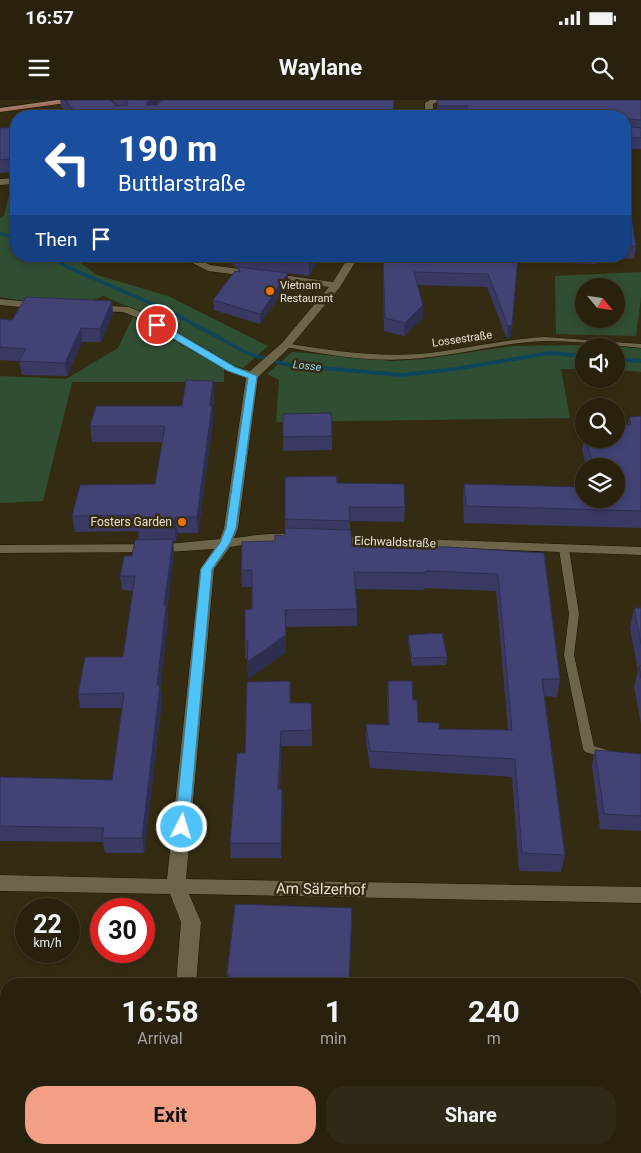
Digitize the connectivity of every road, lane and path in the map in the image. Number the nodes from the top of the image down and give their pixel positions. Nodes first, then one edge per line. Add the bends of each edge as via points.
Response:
1 (43, 100) edge
2 (74, 100) edge
3 (438, 100) edge
4 (0, 105) edge
5 (0, 110) edge
6 (430, 110) edge
7 (196, 262) edge
8 (350, 262) edge
9 (336, 285) junction
10 (0, 302) edge
11 (50, 306) edge
12 (87, 308) edge
13 (641, 346) edge
14 (283, 347) junction
15 (254, 374) junction
16 (225, 543) junction
17 (0, 549) edge
18 (564, 549) junction
19 (641, 551) edge
20 (615, 757) edge
21 (0, 883) edge
22 (176, 886) junction
23 (641, 895) edge
24 (186, 978) edge

1 - 4 main road
2 - 5 main road
3 - 6 street via 429,103
7 - 9 street via 208,268
8 - 9 street
9 - 14 street
10 - 11 street
12 - 15 street via 125,309 232,369
13 - 14 lane, Lossestraße via 545,339 391,358
14 - 15 street
15 - 16 street via 231,528
16 - 17 street, Eichwaldstraße via 168,548
16 - 18 street, Eichwaldstraße via 262,538
16 - 22 street via 207,569
18 - 19 street, Eichwaldstraße
18 - 20 lane via 574,614 569,655 589,749
21 - 22 street, Am Sälzerhof
22 - 23 street, Am Sälzerhof
22 - 24 street via 191,922

